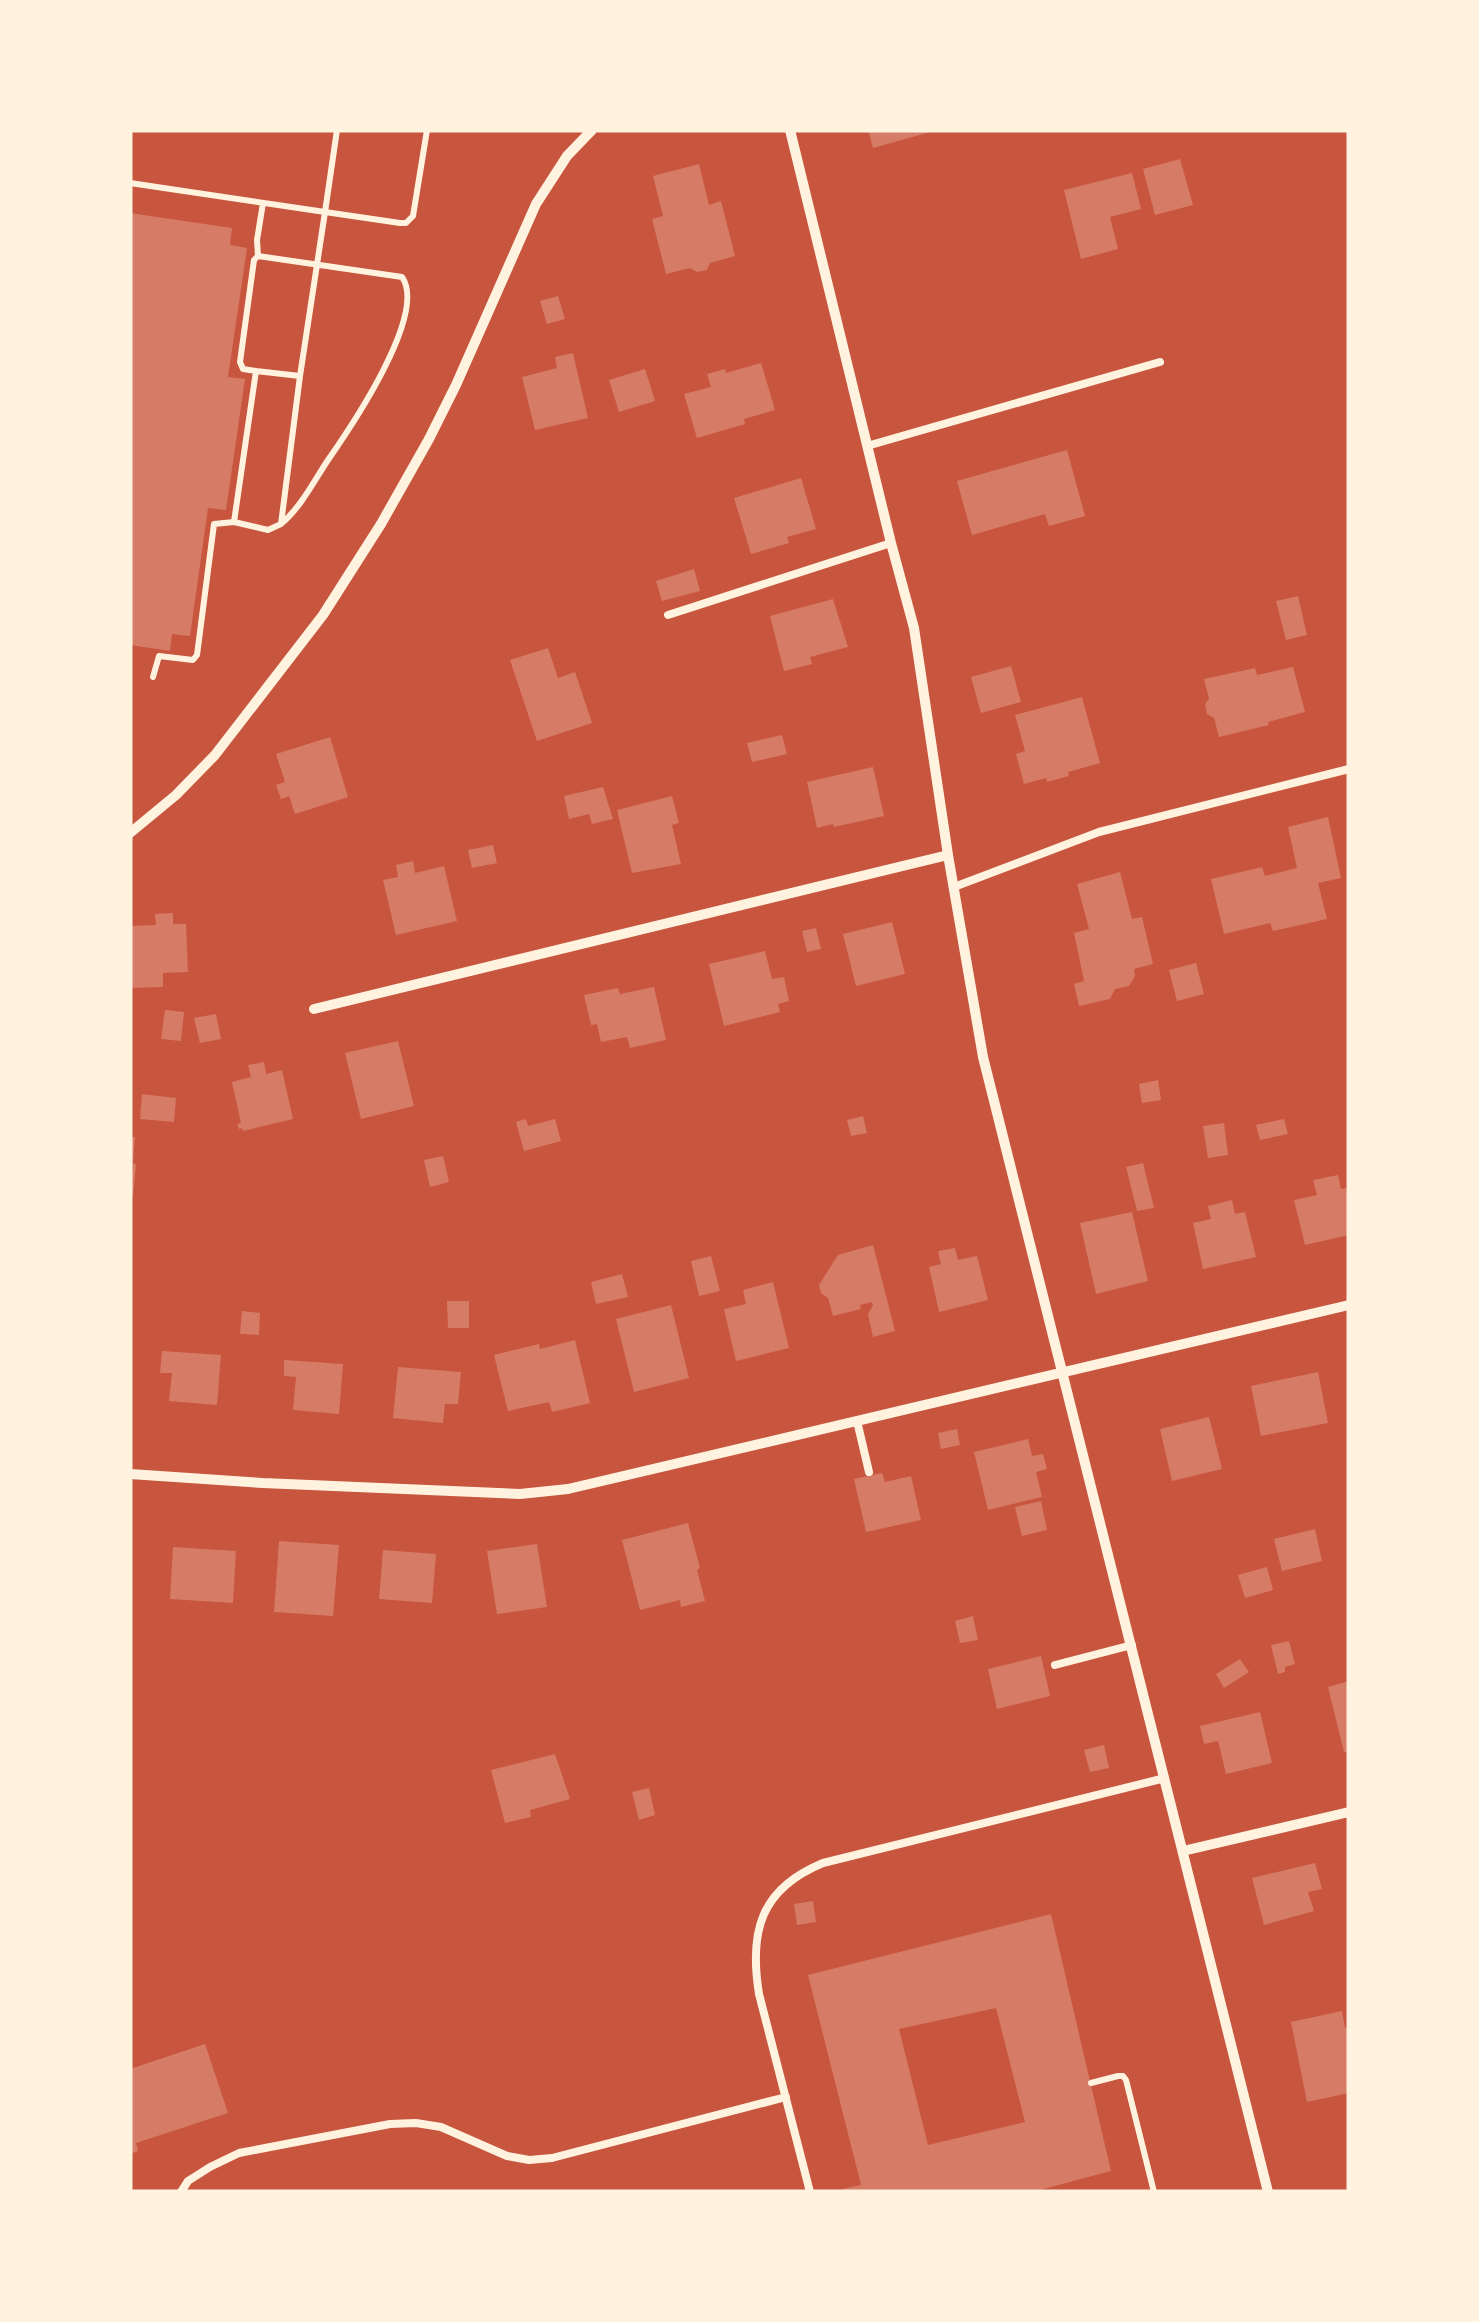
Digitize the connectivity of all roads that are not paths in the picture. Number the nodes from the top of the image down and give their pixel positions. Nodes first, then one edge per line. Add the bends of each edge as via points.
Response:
1 (592, 130) edge
2 (790, 130) edge
3 (1160, 362) dead end
4 (868, 446) junction
5 (891, 543) junction
6 (668, 615) dead end
7 (1349, 769) edge
8 (130, 833) edge
9 (948, 855) junction
10 (954, 886) junction
11 (314, 1009) dead end
12 (1349, 1304) edge
13 (1062, 1373) junction
14 (858, 1421) junction
15 (868, 1472) dead end
16 (130, 1474) edge
17 (1132, 1645) junction
18 (1054, 1665) dead end
19 (1164, 1778) junction
20 (1349, 1812) edge
21 (1184, 1851) junction
22 (786, 2097) junction
23 (181, 2192) edge
24 (810, 2192) edge
25 (1268, 2192) edge

1 - 8 street via 536,204 429,439 323,615 216,755
2 - 4 street
3 - 4 lane
4 - 5 street
5 - 6 lane
5 - 9 street via 914,628
7 - 10 lane via 1099,832
9 - 10 street
9 - 11 street
10 - 13 street via 983,1057
12 - 13 street
13 - 14 street
13 - 17 street
14 - 15 lane
14 - 16 street via 606,1482 520,1494
17 - 18 lane
17 - 19 street
19 - 21 street
19 - 22 lane via 823,1863 789,1882 765,1911 754,1950
20 - 21 street
21 - 25 street
22 - 23 lane via 529,2160 441,2127 390,2124 239,2154 210,2166
22 - 24 lane

